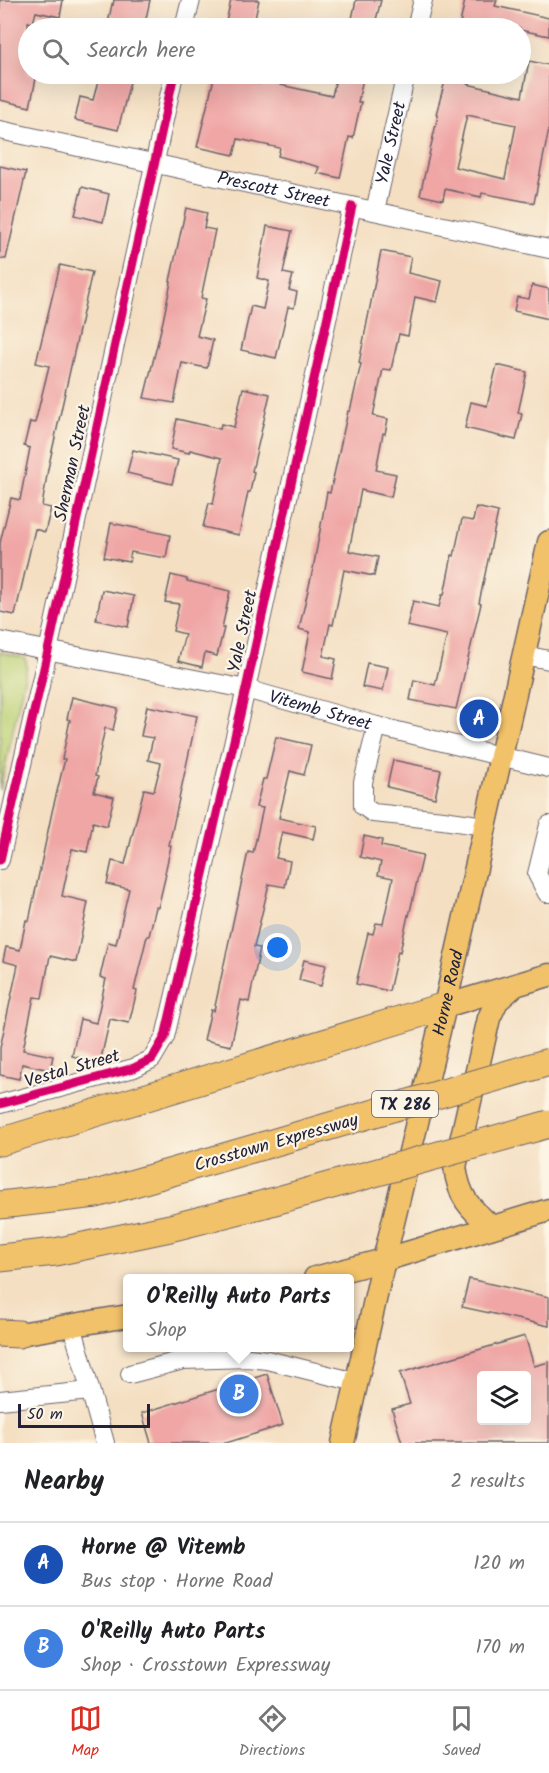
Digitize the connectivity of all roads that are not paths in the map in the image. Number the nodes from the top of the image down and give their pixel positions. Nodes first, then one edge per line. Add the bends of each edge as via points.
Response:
1 (191, 0) edge
2 (423, 0) edge
3 (186, 18) edge
4 (418, 18) edge
5 (172, 84) edge
6 (404, 84) edge
7 (0, 130) edge
8 (155, 163) junction
9 (352, 206) junction
10 (375, 211) junction
11 (549, 249) edge
12 (549, 542) edge
13 (0, 641) edge
14 (48, 651) junction
15 (524, 655) junction
16 (549, 660) edge
17 (246, 690) junction
18 (377, 726) junction
19 (501, 756) junction
20 (549, 768) edge
21 (549, 825) edge
22 (486, 826) junction
23 (0, 860) edge
24 (549, 893) edge
25 (549, 975) edge
26 (514, 986) junction
27 (445, 1006) junction
28 (152, 1059) joint
29 (549, 1062) edge
30 (0, 1104) edge
31 (549, 1124) edge
32 (0, 1142) edge
33 (0, 1205) edge
34 (549, 1210) edge
35 (492, 1227) junction
36 (0, 1258) edge
37 (384, 1260) junction
38 (330, 1274) edge
39 (123, 1317) edge
40 (72, 1325) junction
41 (6, 1334) edge
42 (181, 1354) edge
43 (130, 1374) dead end
44 (356, 1382) junction
45 (90, 1390) junction
46 (0, 1400) edge
47 (105, 1443) edge
48 (342, 1443) edge

1 - 3 street
2 - 4 street
5 - 8 street, Sherman Street
6 - 10 street, Yale Street
7 - 8 street, Prescott Street
8 - 9 street, Prescott Street
8 - 14 street, Sherman Street
9 - 10 street, Prescott Street
9 - 17 street, Yale Street
10 - 11 street, Prescott Street
12 - 15 main road, Horne Road
13 - 14 street, Vitemb Street
14 - 17 street, Vitemb Street
14 - 23 street, Sherman Street
15 - 16 street
15 - 19 main road, Horne Road
17 - 18 street, Vitemb Street
17 - 28 street, Yale Street via 165,1037
18 - 19 street, Vitemb Street
18 - 22 street via 363,782 363,806 374,813
19 - 20 street, Vitemb Street
19 - 22 main road, Horne Road
21 - 24 street via 537,874
22 - 27 main road, Horne Road
25 - 26 main road
26 - 27 main road
26 - 35 main road via 497,1001 489,1018 454,1167 463,1198
27 - 32 highway
27 - 37 main road, Horne Road
28 - 30 street, Vestal Street via 134,1068
29 - 33 highway, Crosstown Expressway / TX 286, bridge via 96,1194
31 - 36 highway, bridge via 170,1228 55,1252
34 - 35 main road
35 - 37 main road
37 - 38 main road
37 - 44 main road, Horne Road
39 - 40 main road
40 - 41 main road
40 - 45 street
42 - 43 street
42 - 44 street via 267,1360
44 - 48 main road, Horne Road
45 - 46 street
45 - 47 street

